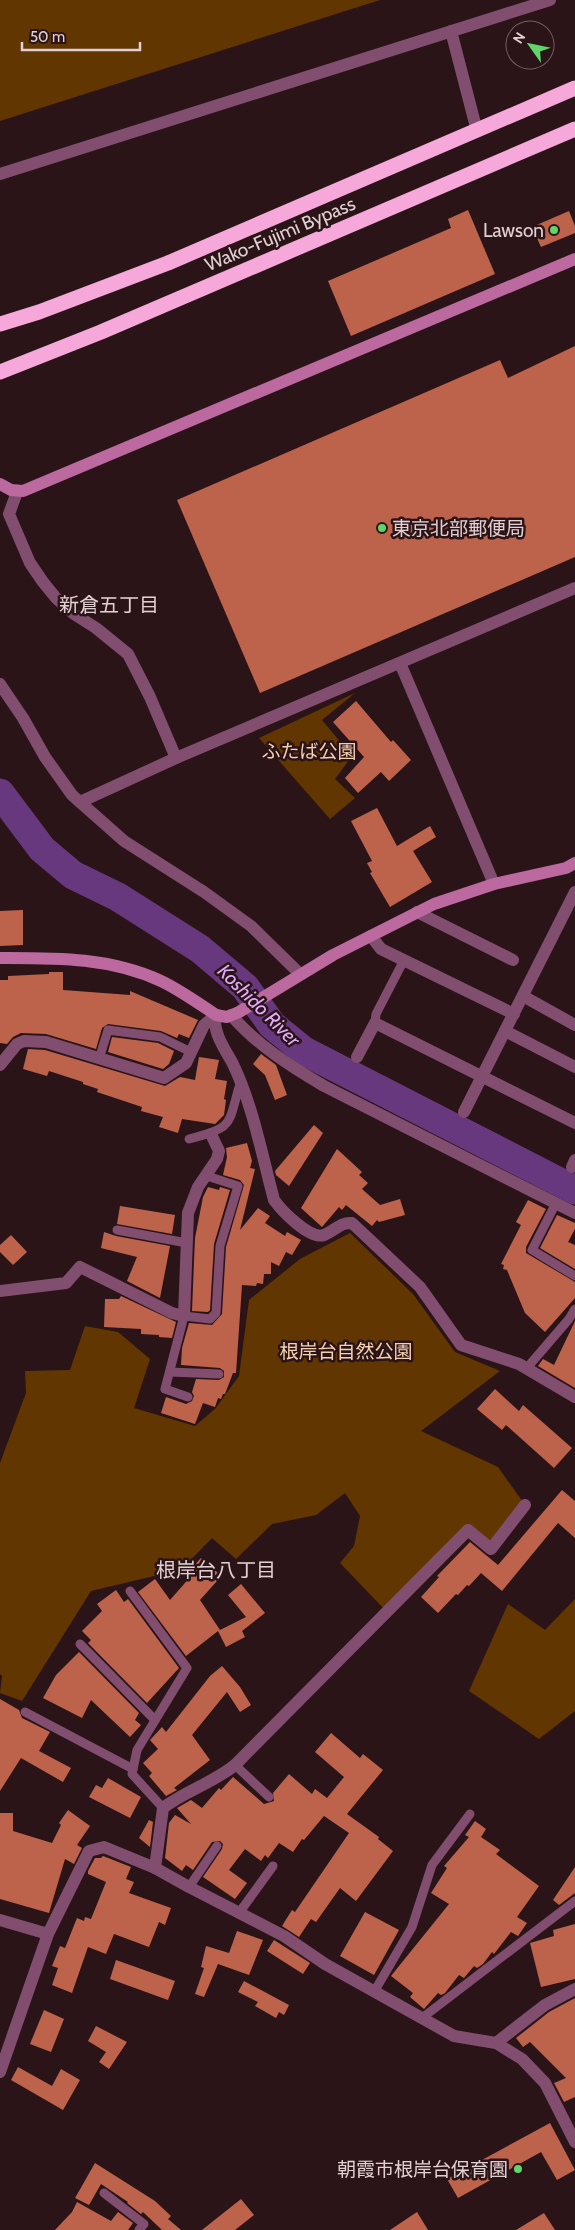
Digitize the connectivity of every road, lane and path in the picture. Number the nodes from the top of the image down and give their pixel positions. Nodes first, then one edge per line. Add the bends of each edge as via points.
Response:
1 (550, 0) edge
2 (451, 31) junction
3 (575, 88) edge
4 (575, 129) edge
5 (476, 131) junction
6 (0, 174) edge
7 (575, 259) edge
8 (0, 324) edge
9 (0, 372) edge
10 (0, 486) edge
11 (17, 492) junction
12 (575, 588) edge
13 (400, 663) junction
14 (0, 684) edge
15 (176, 758) junction
16 (80, 802) junction
17 (575, 863) edge
18 (494, 884) junction
19 (575, 892) edge
20 (417, 912) junction
21 (371, 936) junction
22 (0, 958) edge
23 (404, 960) junction
24 (513, 960) dead end
25 (300, 974) junction
26 (523, 996) junction
27 (235, 1013) junction
28 (514, 1014) junction
29 (216, 1015) junction
30 (375, 1023) junction
31 (575, 1025) edge
32 (505, 1031) junction
33 (191, 1052) junction
34 (357, 1057) dead end
35 (99, 1059) junction
36 (0, 1065) edge
37 (575, 1067) edge
38 (483, 1076) junction
39 (241, 1081) junction
40 (464, 1112) dead end
41 (575, 1124) edge
42 (210, 1134) junction
43 (189, 1139) dead end
44 (206, 1176) junction
45 (556, 1203) junction
46 (575, 1213) edge
47 (117, 1230) dead end
48 (187, 1243) junction
49 (575, 1276) edge
50 (0, 1291) edge
51 (575, 1309) edge
52 (184, 1316) junction
53 (526, 1369) junction
54 (170, 1372) junction
55 (219, 1374) dead end
56 (188, 1397) dead end
57 (575, 1397) edge
58 (525, 1506) dead end
59 (130, 1591) dead end
60 (80, 1644) dead end
61 (25, 1712) dead end
62 (155, 1720) junction
63 (235, 1765) junction
64 (133, 1769) junction
65 (270, 1797) dead end
66 (163, 1808) junction
67 (470, 1814) dead end
68 (217, 1846) dead end
69 (273, 1866) dead end
70 (155, 1868) junction
71 (189, 1888) junction
72 (575, 1901) edge
73 (239, 1913) junction
74 (0, 1920) edge
75 (48, 1934) junction
76 (575, 1989) edge
77 (374, 1992) junction
78 (422, 2018) junction
79 (496, 2043) junction
80 (0, 2072) edge
81 (575, 2142) edge
82 (104, 2193) dead end
83 (139, 2230) edge

1 - 2 street
2 - 5 street
2 - 6 street
3 - 5 highway, Wako-Fujimi Bypass
4 - 9 highway, Wako-Fujimi Bypass
5 - 8 highway, Wako-Fujimi Bypass via 168,263 57,306
7 - 11 street
10 - 11 street
11 - 15 street via 9,514 30,563 56,598 128,654
12 - 13 street
13 - 15 street
13 - 18 street
14 - 16 street via 65,788
15 - 16 street
16 - 25 street via 124,841 251,926
17 - 18 street via 566,868
18 - 20 street
19 - 26 street
20 - 21 street
20 - 24 street
21 - 23 street via 381,949
21 - 25 street
22 - 29 street via 78,959 109,964 159,980
23 - 28 street
23 - 30 lane via 376,1014
25 - 27 street
26 - 28 street
26 - 31 street
27 - 29 street
27 - 45 street via 243,1029 284,1063
28 - 32 street
29 - 33 street via 204,1025
29 - 39 street via 217,1031
30 - 34 street
30 - 38 street
32 - 37 street
32 - 38 street
33 - 35 street via 186,1063 164,1078
33 - 35 lane via 160,1037 108,1030
35 - 36 street via 46,1042 24,1041 17,1044
38 - 40 street
38 - 41 street
39 - 42 lane via 232,1116 225,1127
39 - 53 street via 274,1200 282,1210 311,1234 323,1236 345,1222 352,1223 420,1287 461,1345
42 - 43 lane
42 - 44 street via 219,1151
44 - 48 street via 198,1187 188,1214
44 - 52 lane via 238,1186 220,1246 216,1313 210,1319
45 - 46 street
45 - 49 lane via 532,1250
47 - 48 lane
48 - 52 street
50 - 52 street via 66,1283 80,1267 172,1314
51 - 53 lane
52 - 54 lane
53 - 57 street
54 - 55 lane
54 - 56 lane via 165,1389
58 - 63 street via 491,1549 468,1530
59 - 62 lane via 187,1668
60 - 62 lane
61 - 64 lane
62 - 64 lane via 137,1750
63 - 65 lane
63 - 66 street via 222,1776
64 - 66 lane via 132,1774
66 - 70 street
67 - 77 lane via 432,1865 412,1927
68 - 71 lane
69 - 73 lane
70 - 71 street
70 - 75 street via 104,1847 89,1851
71 - 73 street
72 - 78 lane
73 - 77 street via 284,1936
74 - 75 street
75 - 80 street
76 - 79 street via 545,2005
77 - 78 street
78 - 79 street via 454,2036
79 - 81 street via 522,2060 545,2083
82 - 83 lane via 144,2224

